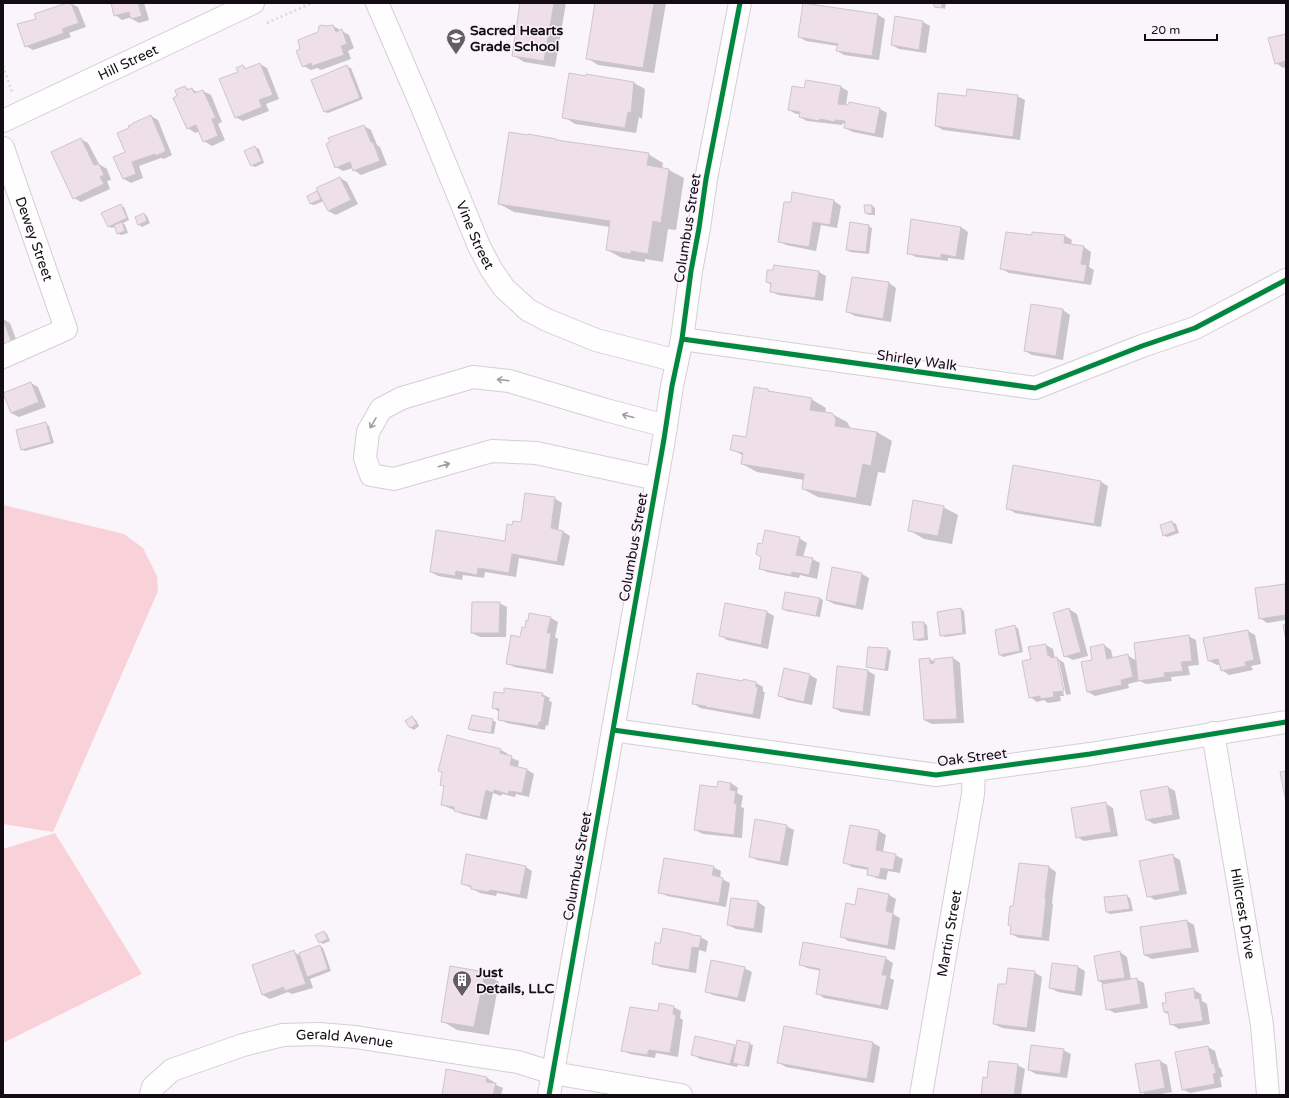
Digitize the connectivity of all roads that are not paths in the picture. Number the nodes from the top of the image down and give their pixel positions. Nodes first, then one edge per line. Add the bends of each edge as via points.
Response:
1 (254, 3) edge
2 (377, 3) edge
3 (740, 3) edge
4 (3, 121) edge
5 (3, 148) edge
6 (1286, 280) edge
7 (682, 339) junction
8 (3, 357) edge
9 (677, 361) junction
10 (666, 426) junction
11 (657, 479) junction
12 (1286, 722) edge
13 (613, 730) junction
14 (1212, 733) junction
15 (974, 770) junction
16 (553, 1073) junction
17 (152, 1095) edge
18 (549, 1095) edge
19 (681, 1095) edge
20 (921, 1095) edge
21 (1268, 1095) edge

1 - 4 street, Hill Street
2 - 9 street, Vine Street via 479,246 504,288 528,310 547,320 596,340
3 - 7 street, Columbus Street via 706,179
5 - 8 street, Dewey Street via 66,329
6 - 7 street, Shirley Walk via 1195,328 1035,388
7 - 9 street, Columbus Street
9 - 10 street, Columbus Street
10 - 11 street, Columbus Street
10 -> 11 street via 509,381 474,377 402,398 381,409 368,432 365,458 371,475 394,480 492,451 536,453
11 - 13 street, Columbus Street
12 - 14 street, Oak Street
13 - 15 street, Oak Street via 936,775
13 - 16 street, Columbus Street
14 - 15 street, Oak Street via 1090,754
14 - 21 street, Hillcrest Drive via 1262,1026
15 - 20 street, Martin Street via 973,794
16 - 17 street, Gerald Avenue via 518,1062 355,1037 283,1035 243,1045 172,1070 153,1087
16 - 18 street, Columbus Street
16 - 19 street, Gerald Avenue

